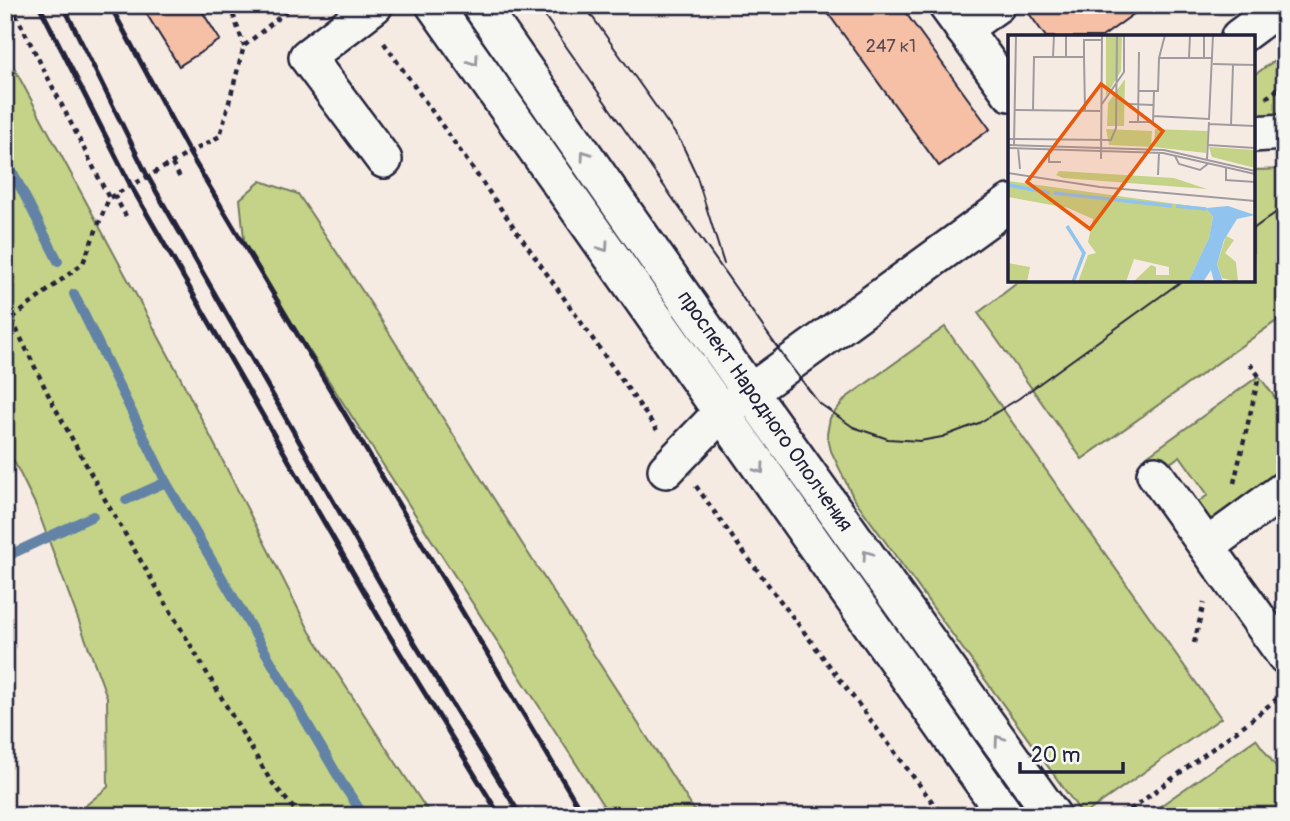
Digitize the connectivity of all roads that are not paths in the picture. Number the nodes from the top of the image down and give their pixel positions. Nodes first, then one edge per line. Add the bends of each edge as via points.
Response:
1 (434, 5) edge
2 (480, 5) edge
3 (997, 5) edge
4 (1282, 5) edge
5 (370, 10) edge
6 (955, 17) edge
7 (1242, 35) edge
8 (1008, 90) edge
9 (1285, 132) edge
10 (1255, 134) edge
11 (384, 160) dead end
12 (1008, 204) edge
13 (750, 392) junction
14 (720, 414) junction
15 (672, 465) road end
16 (1155, 474) dead end
17 (1285, 489) edge
18 (1207, 546) junction
19 (1285, 656) edge
20 (1006, 816) edge
21 (1053, 816) edge

1 -> 14 street, проспект Народного Ополчения
13 -> 2 street, проспект Народного Ополчения
3 - 6 street
4 - 7 street
5 - 11 street via 307,57
6 - 8 street
9 - 10 street
12 - 13 street
13 - 14 street
21 -> 13 street, проспект Народного Ополчения
14 - 15 street
14 -> 20 street, проспект Народного Ополчения
16 - 18 street
17 - 18 street
18 - 19 street

